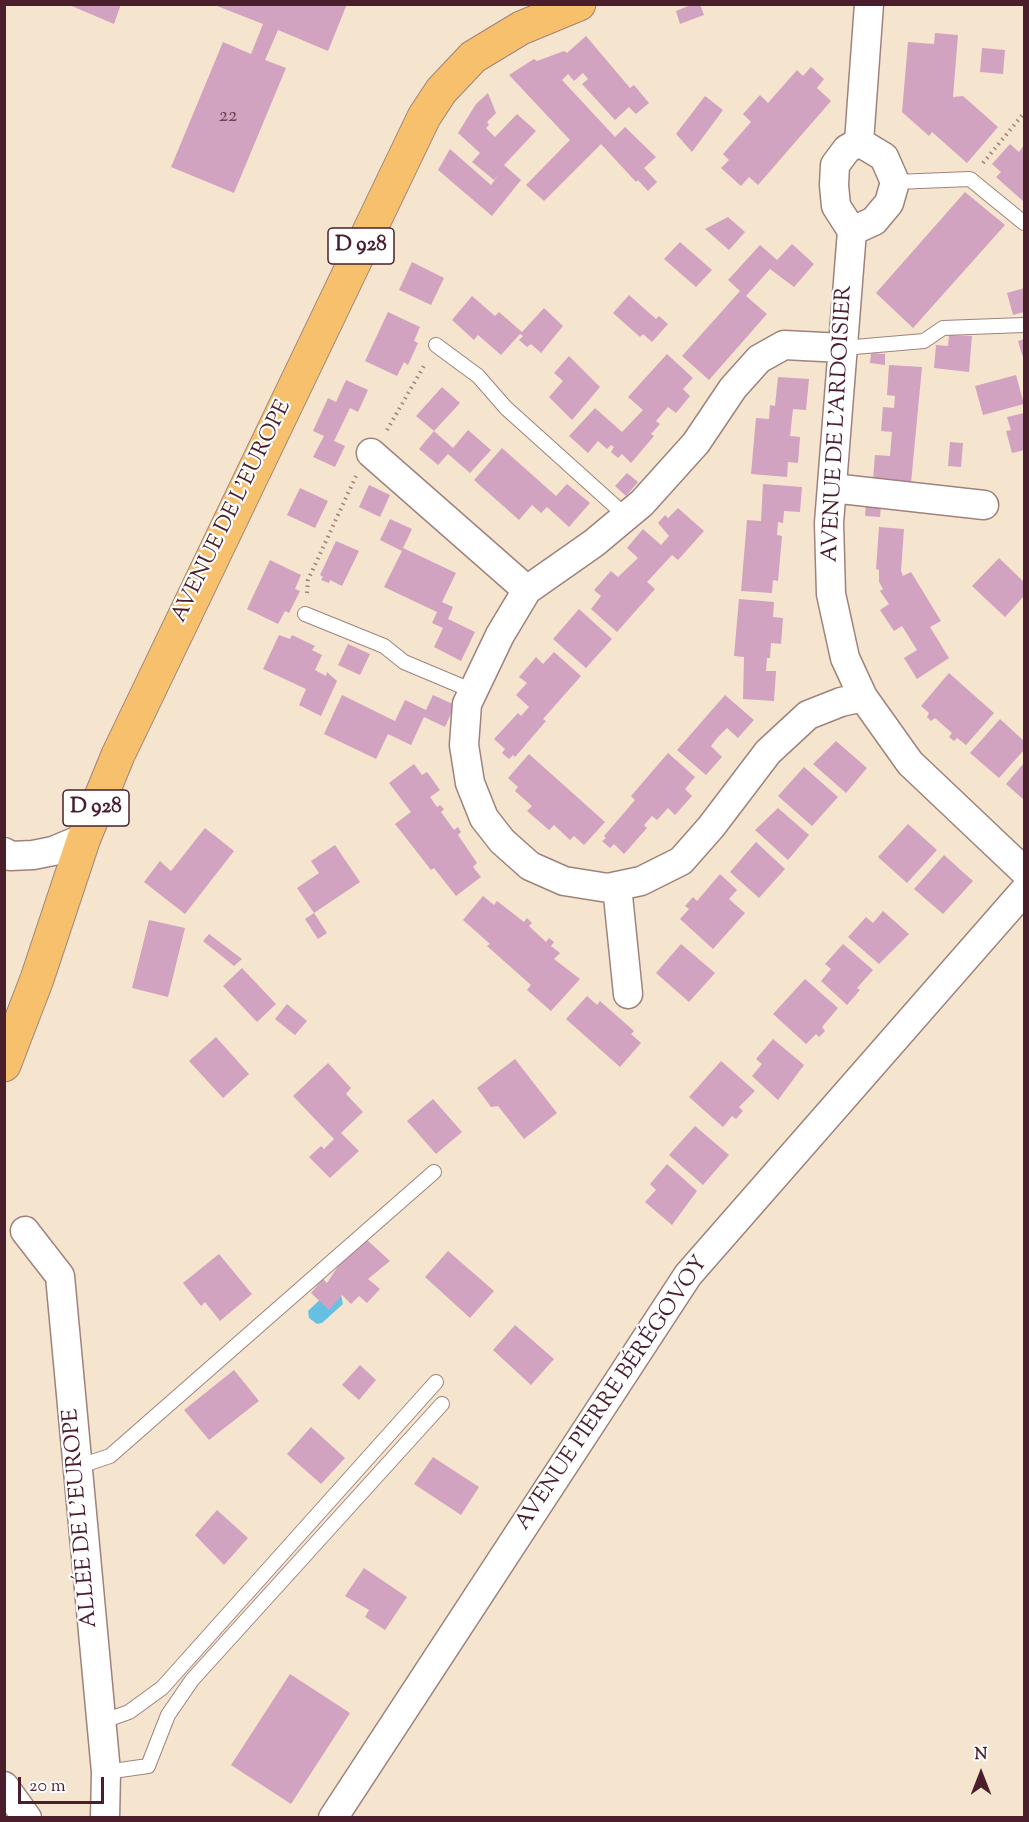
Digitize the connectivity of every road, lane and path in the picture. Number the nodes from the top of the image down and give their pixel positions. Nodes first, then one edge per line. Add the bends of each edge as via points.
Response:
1 (579, 4) edge
2 (607, 4) edge
3 (869, 4) edge
4 (1022, 4) edge
5 (1024, 8) edge
6 (546, 18) junction
7 (1024, 113) edge
8 (859, 141) junction
9 (970, 179) junction
10 (895, 182) junction
11 (1024, 224) edge
12 (852, 231) junction
13 (1024, 325) edge
14 (436, 345) dead end
15 (843, 348) junction
16 (371, 453) dead end
17 (832, 488) junction
18 (984, 505) dead end
19 (626, 516) junction
20 (527, 590) junction
21 (305, 614) dead end
22 (473, 691) junction
23 (863, 697) junction
24 (84, 838) junction
25 (4, 852) edge
26 (1024, 871) edge
27 (617, 886) junction
28 (1024, 891) edge
29 (627, 994) dead end
30 (4, 1065) edge
31 (434, 1172) dead end
32 (25, 1231) dead end
33 (436, 1382) dead end
34 (442, 1404) dead end
35 (77, 1467) junction
36 (101, 1722) junction
37 (106, 1773) junction
38 (4, 1786) edge
39 (27, 1818) edge
40 (105, 1818) edge
41 (333, 1818) edge

1 - 6 main road, AVENUE DE L'EUROPE / D 928
2 - 6 main road, AVENUE DE L'EUROPE / D 928
3 - 8 street
4 - 5 path
6 - 24 main road, AVENUE DE L'EUROPE / D 928 via 473,57 441,91 424,117 154,677
7 - 9 path
8 - 10 street via 884,157
8 - 12 street via 847,149 836,165 835,176 836,207
9 - 10 lane
9 - 11 lane
10 - 12 street via 889,203 874,221
12 - 15 street, AVENUE DE L'ARDOISIER
13 - 15 lane via 943,328 924,341
14 - 19 lane via 478,376 506,408
15 - 17 street, AVENUE DE L'ARDOISIER
15 - 19 street via 784,345 759,359 733,388 696,443
16 - 20 street
17 - 18 street
17 - 23 street, AVENUE DE L'ARDOISIER via 831,594 845,658
19 - 20 street
20 - 22 street via 500,634
21 - 22 lane via 384,646 404,662
22 - 27 street via 467,704 464,745 470,783 484,818 530,866 564,881
23 - 26 street, AVENUE DE L'ARDOISIER via 910,763
23 - 27 street via 808,715 768,752 681,861 641,880
24 - 25 street via 33,855 10,856
24 - 30 main road, AVENUE DE L'EUROPE / D 928
27 - 29 street
28 - 41 street, AVENUE PIERRE BÉRÉGOVOY via 688,1275
31 - 35 lane via 110,1456
32 - 35 street, ALLÉE DE L'EUROPE via 60,1276
33 - 36 lane via 162,1688 129,1712
34 - 37 lane via 192,1680 168,1715 148,1766
35 - 36 street, ALLÉE DE L'EUROPE
36 - 37 street, ALLÉE DE L'EUROPE
37 - 40 street, ALLÉE DE L'EUROPE
38 - 39 street

